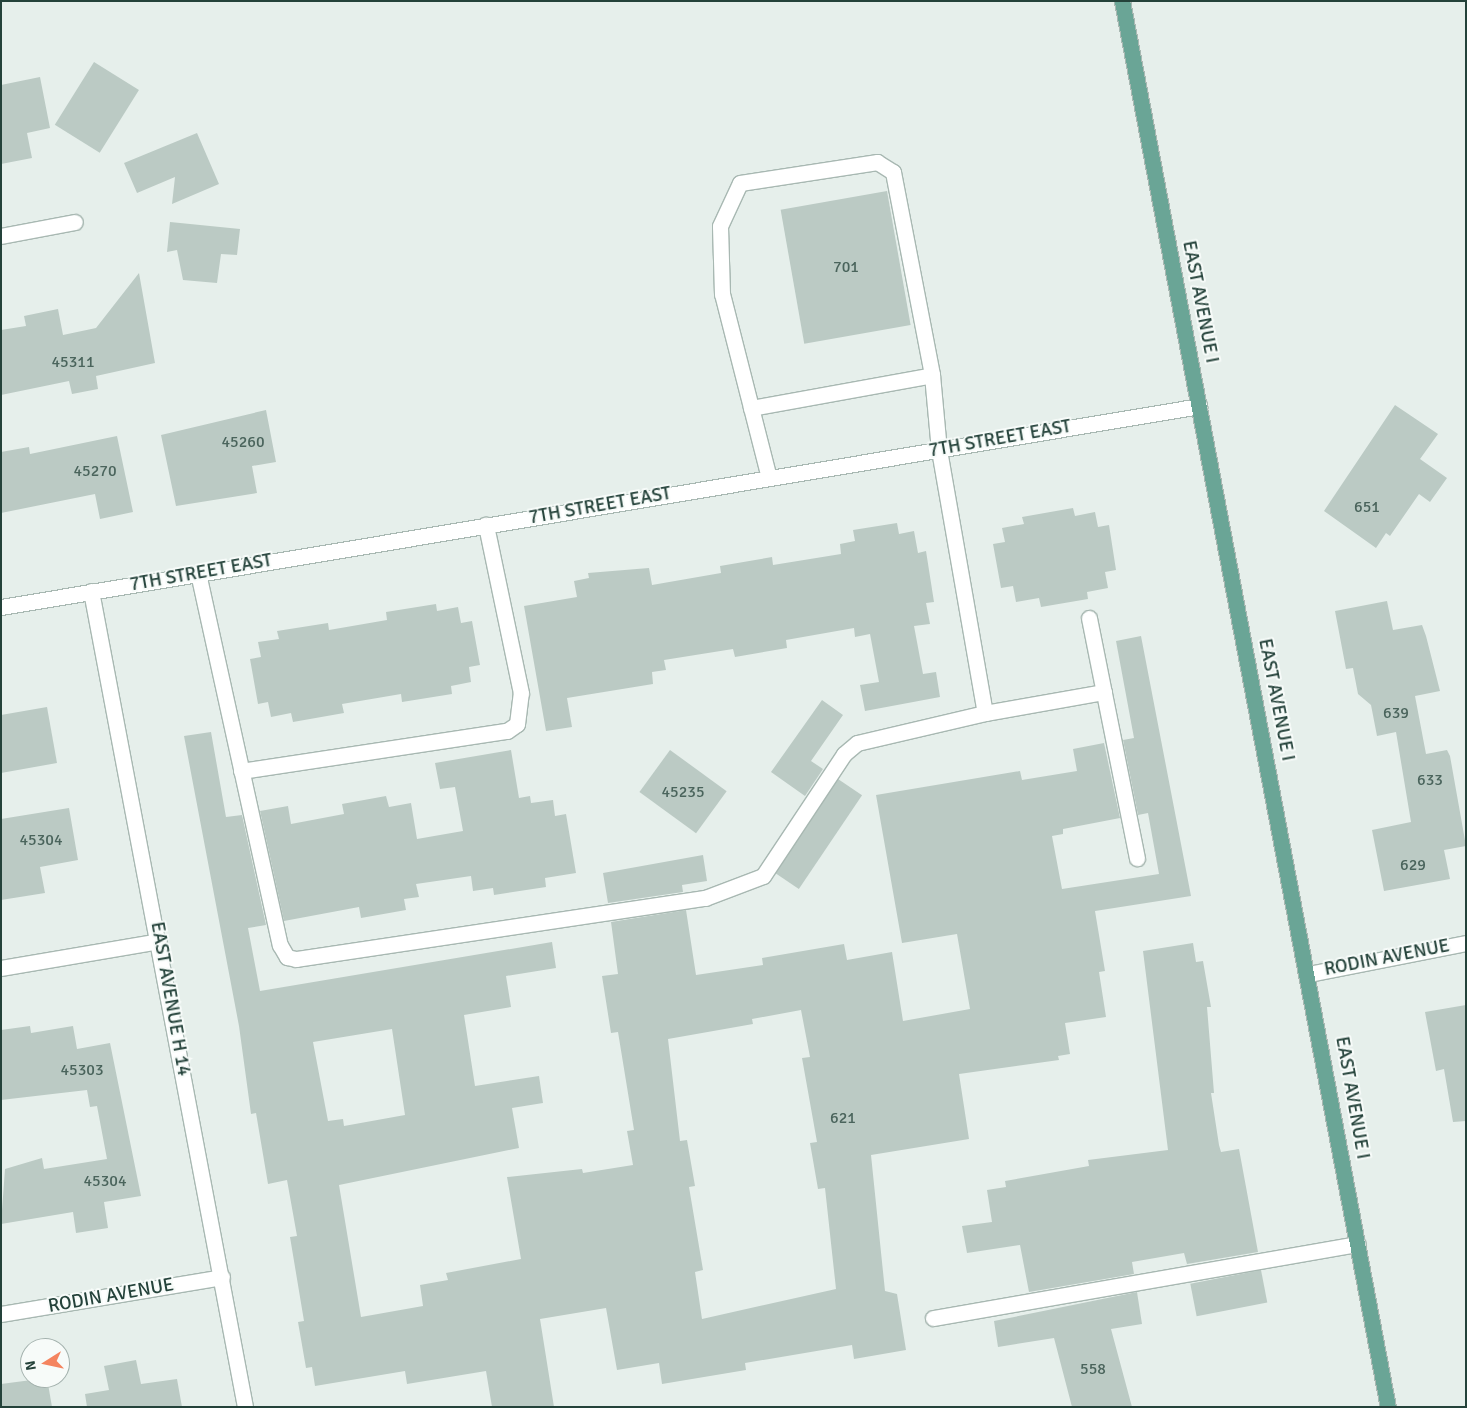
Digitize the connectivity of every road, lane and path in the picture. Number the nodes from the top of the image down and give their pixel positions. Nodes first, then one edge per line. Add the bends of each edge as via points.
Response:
1 (1122, 1) edge
2 (75, 222) dead end
3 (1, 236) edge
4 (932, 375) junction
5 (1199, 406) junction
6 (751, 408) junction
7 (939, 450) junction
8 (769, 478) junction
9 (486, 525) junction
10 (198, 574) junction
11 (91, 592) junction
12 (1, 607) edge
13 (1089, 618) dead end
14 (1104, 692) junction
15 (986, 713) junction
16 (242, 771) junction
17 (1137, 858) dead end
18 (159, 941) junction
19 (1466, 943) edge
20 (1, 968) edge
21 (1309, 974) junction
22 (1358, 1244) junction
23 (222, 1277) junction
24 (1, 1314) edge
25 (933, 1318) dead end
26 (245, 1407) edge
27 (1388, 1407) edge

1 - 5 main road, EAST AVENUE I
2 - 3 street
4 - 6 street
4 - 6 street via 892,172 877,162 740,183 720,226 722,294
4 - 7 street
5 - 7 street, 7TH STREET EAST
5 - 21 main road, EAST AVENUE I
6 - 8 street
7 - 8 street, 7TH STREET EAST
7 - 15 street
8 - 9 street, 7TH STREET EAST
9 - 10 street, 7TH STREET EAST
9 - 16 street via 521,693 517,724 507,731
10 - 11 street, 7TH STREET EAST
10 - 16 street
11 - 12 street, 7TH STREET EAST
11 - 18 street, EAST AVENUE H 14
13 - 14 street
14 - 15 street
14 - 17 street
15 - 16 street via 857,744 844,754 763,876 736,887 705,898 296,959 287,957 280,945
18 - 20 street
18 - 23 street, EAST AVENUE H 14
19 - 21 street, RODIN AVENUE
21 - 22 main road, EAST AVENUE I
22 - 25 street
22 - 27 main road, EAST AVENUE I
23 - 24 street, RODIN AVENUE
23 - 26 street, EAST AVENUE H 14

